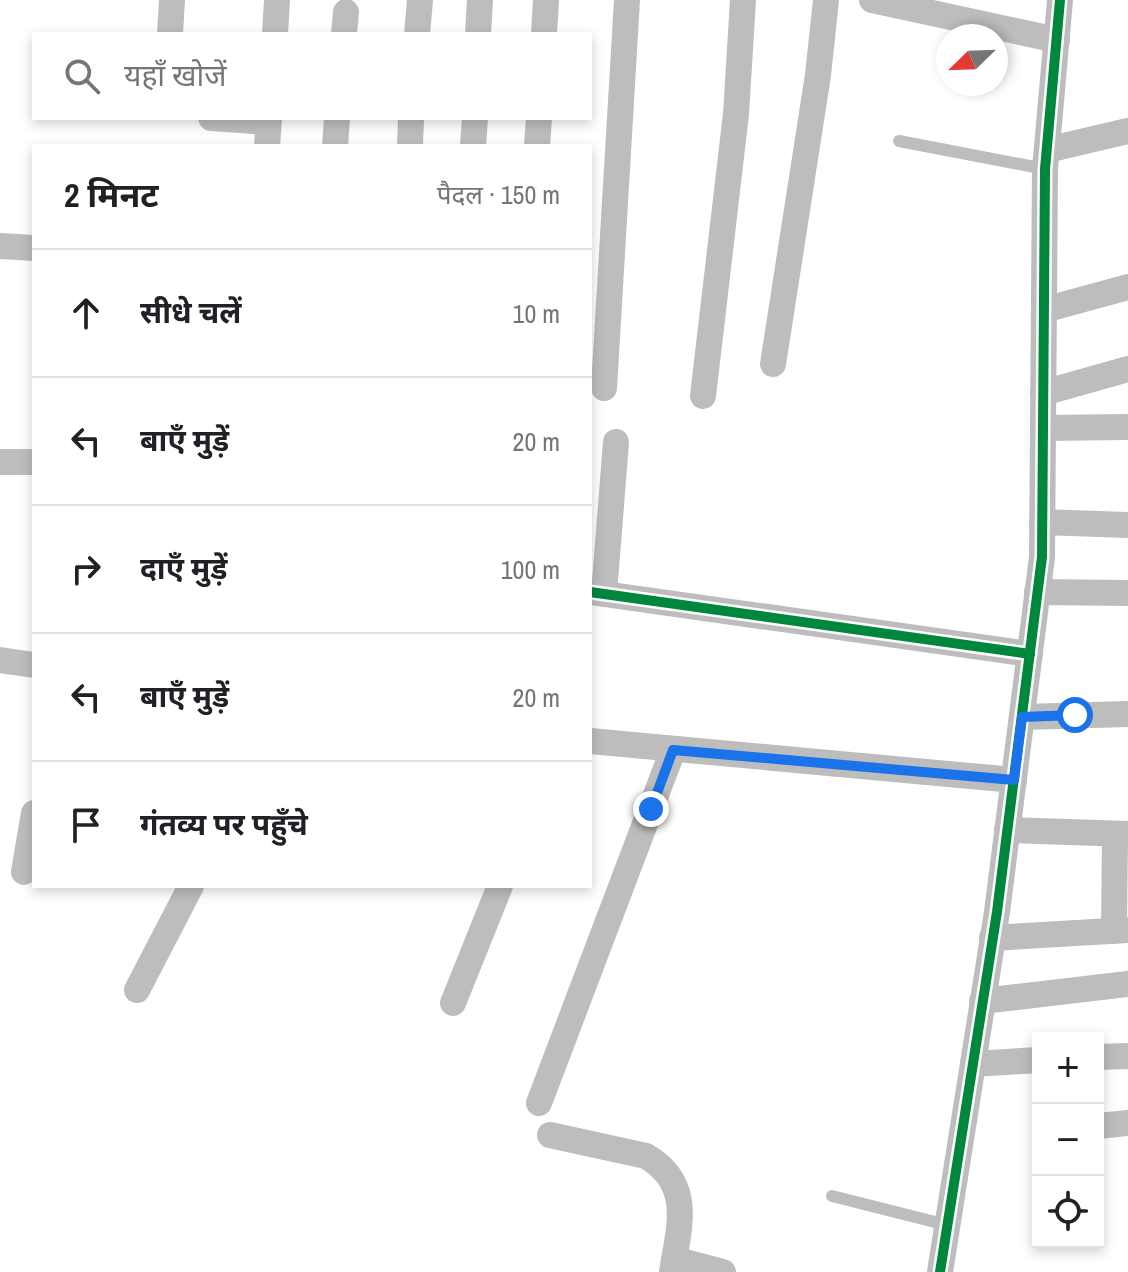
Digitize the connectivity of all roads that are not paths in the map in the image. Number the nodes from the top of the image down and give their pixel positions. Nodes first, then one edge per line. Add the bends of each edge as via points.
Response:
1 (172, 0) edge
2 (277, 0) edge
3 (420, 0) edge
4 (480, 0) edge
5 (546, 0) edge
6 (627, 0) edge
7 (743, 0) edge
8 (826, 0) edge
9 (872, 0) edge
10 (1060, 0) edge
11 (170, 32) edge
12 (275, 32) edge
13 (417, 32) edge
14 (478, 32) edge
15 (544, 32) edge
16 (1057, 40) junction
17 (221, 120) edge
18 (337, 120) edge
19 (411, 120) edge
20 (475, 120) edge
21 (539, 120) edge
22 (268, 129) edge
23 (1128, 131) edge
24 (899, 141) dead end
25 (335, 144) edge
26 (410, 144) edge
27 (473, 144) edge
28 (537, 144) edge
29 (1046, 159) junction
30 (0, 246) edge
31 (32, 248) edge
32 (1128, 287) edge
33 (1044, 310) junction
34 (773, 364) dead end
35 (1128, 369) edge
36 (604, 388) dead end
37 (1043, 393) junction
38 (703, 396) dead end
39 (1128, 427) edge
40 (1043, 428) junction
41 (616, 442) dead end
42 (0, 462) edge
43 (32, 462) edge
44 (1042, 522) junction
45 (1128, 525) edge
46 (1037, 592) junction
47 (597, 593) edge
48 (1128, 593) edge
49 (1030, 654) junction
50 (0, 660) edge
51 (32, 665) edge
52 (1128, 714) edge
53 (1022, 717) junction
54 (592, 741) edge
55 (673, 750) junction
56 (1014, 780) junction
57 (32, 825) edge
58 (1007, 830) junction
59 (1121, 834) edge
60 (24, 872) dead end
61 (190, 888) edge
62 (499, 888) edge
63 (1121, 930) edge
64 (992, 938) junction
65 (1128, 984) edge
66 (137, 990) dead end
67 (982, 1001) junction
68 (453, 1003) dead end
69 (1128, 1056) edge
70 (1104, 1057) edge
71 (973, 1064) junction
72 (1032, 1066) edge
73 (539, 1103) dead end
74 (1128, 1123) edge
75 (1104, 1125) edge
76 (550, 1135) dead end
77 (832, 1196) dead end
78 (947, 1225) junction
79 (673, 1266) edge
80 (723, 1272) edge
81 (940, 1272) edge

1 - 11 street
2 - 12 street
3 - 13 street
4 - 14 street
5 - 15 street
6 - 36 street
7 - 38 street via 736,114
8 - 34 street
9 - 16 street
10 - 16 street
16 - 29 street
17 - 22 street
18 - 25 street
19 - 26 street
20 - 27 street
21 - 28 street
23 - 29 street
24 - 29 lane
29 - 33 street
30 - 31 street
32 - 33 street
33 - 37 street
35 - 37 street
37 - 40 street
39 - 40 street
40 - 44 street
41 - 47 street
42 - 43 street
44 - 45 street
44 - 46 street
46 - 48 street
46 - 49 street
47 - 49 street
49 - 53 street
50 - 51 street
52 - 53 street
53 - 56 street
54 - 55 street
55 - 56 street
55 - 73 street
56 - 58 street
57 - 60 street
58 - 59 street
58 - 64 street
59 - 63 street
61 - 66 street
62 - 68 street
63 - 64 street
64 - 67 street
65 - 67 street
67 - 71 street
69 - 70 street
71 - 72 street
71 - 78 street
74 - 75 street
76 - 79 street via 658,1163 680,1199
77 - 78 lane
78 - 81 street
79 - 80 street

